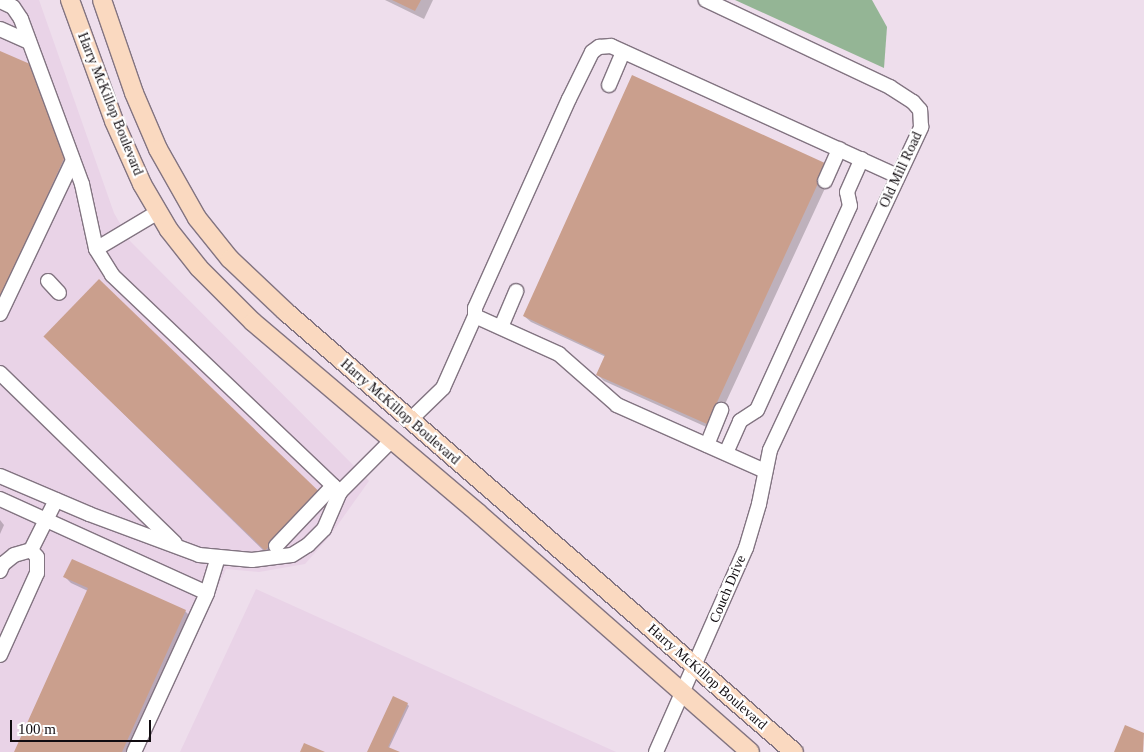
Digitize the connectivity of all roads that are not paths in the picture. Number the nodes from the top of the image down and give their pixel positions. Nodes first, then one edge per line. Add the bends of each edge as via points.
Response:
1 (70, 0) edge
2 (102, 0) edge
3 (706, 0) edge
4 (0, 1) edge
5 (0, 29) edge
6 (29, 42) junction
7 (623, 52) junction
8 (609, 85) dead end
9 (839, 149) junction
10 (862, 159) junction
11 (73, 160) junction
12 (898, 176) junction
13 (825, 181) dead end
14 (182, 195) junction
15 (158, 212) junction
16 (96, 249) junction
17 (48, 281) dead end
18 (516, 291) dead end
19 (59, 293) dead end
20 (0, 314) edge
21 (475, 316) junction
22 (501, 327) junction
23 (0, 373) edge
24 (721, 410) dead end
25 (410, 420) junction
26 (783, 420) joint
27 (392, 440) junction
28 (706, 445) junction
29 (726, 453) junction
30 (765, 471) junction
31 (0, 476) edge
32 (336, 489) junction
33 (0, 499) edge
34 (56, 500) junction
35 (46, 520) junction
36 (297, 524) junction
37 (314, 539) junction
38 (276, 546) dead end
39 (179, 547) junction
40 (31, 550) junction
41 (218, 558) junction
42 (0, 571) edge
43 (207, 593) junction
44 (0, 655) edge
45 (694, 666) junction
46 (682, 694) junction
47 (134, 752) edge
48 (656, 752) edge
49 (750, 752) edge
50 (794, 752) edge

1 - 15 main road, Harry McKillop Boulevard via 114,121
2 - 14 main road, Harry McKillop Boulevard via 145,121
3 - 12 street, Old Mill Road via 856,69 914,102 920,110 921,127
4 - 6 street via 12,6 21,19
5 - 6 street
6 - 11 street
7 - 8 street
7 - 9 street
7 - 21 street via 611,46 599,47 592,52 475,308
9 - 10 street
9 - 13 street
10 - 12 street
10 - 29 street via 847,192 850,206 757,410 740,421
11 - 16 street via 84,191
11 - 20 street
12 - 26 street, Old Mill Road
14 - 15 main road
14 - 25 main road, Harry McKillop Boulevard via 212,238 250,279
15 - 16 street
15 - 27 main road, Harry McKillop Boulevard via 199,268 234,304
16 - 32 street via 112,276
17 - 19 street
18 - 22 street
21 - 22 street
21 - 25 street via 443,388
22 - 28 street via 559,354 618,405
23 - 39 street
24 - 28 street
25 - 27 main road
25 - 45 main road, Harry McKillop Boulevard
26 - 30 street, Couch Drive
27 - 32 street
27 - 46 main road, Harry McKillop Boulevard
28 - 29 street
29 - 30 street
30 - 45 street, Couch Drive via 746,548
31 - 34 street
32 - 36 street
32 - 37 street via 324,529
33 - 35 street
34 - 35 street
34 - 39 street
35 - 40 street
35 - 43 street
36 - 37 street
36 - 38 street
37 - 41 street via 292,555 252,560
39 - 41 street
40 - 42 street via 14,555
40 - 44 street via 37,557 36,573
41 - 43 street
43 - 47 street
45 - 46 street, Couch Drive
45 - 50 main road, Harry McKillop Boulevard
46 - 48 street, Couch Drive
46 - 49 main road, Harry McKillop Boulevard

